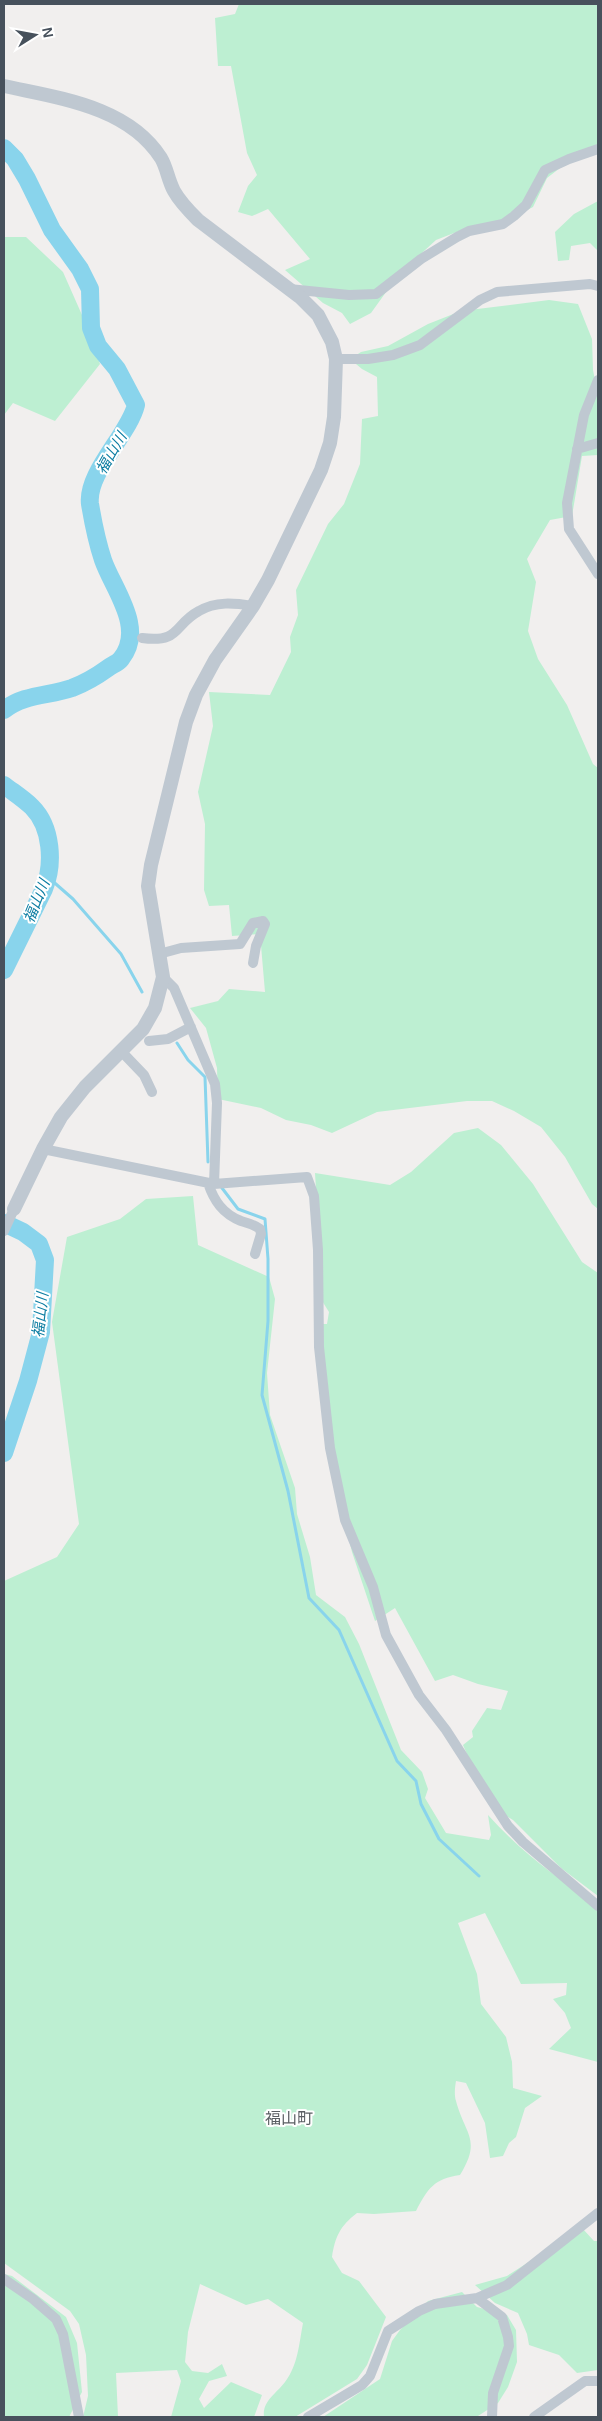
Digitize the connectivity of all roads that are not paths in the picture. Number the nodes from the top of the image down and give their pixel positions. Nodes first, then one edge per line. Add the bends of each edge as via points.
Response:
1 (4, 86) edge
2 (598, 149) edge
3 (598, 286) edge
4 (289, 289) junction
5 (336, 359) junction
6 (598, 380) edge
7 (598, 443) edge
8 (578, 449) junction
9 (598, 574) edge
10 (253, 606) junction
11 (142, 638) dead end
12 (159, 954) junction
13 (253, 963) dead end
14 (163, 977) junction
15 (190, 1027) junction
16 (149, 1041) dead end
17 (121, 1051) junction
18 (152, 1092) dead end
19 (43, 1149) junction
20 (211, 1184) junction
21 (14, 1209) joint
22 (4, 1231) edge
23 (255, 1254) dead end
24 (598, 1906) edge
25 (598, 2214) edge
26 (4, 2279) edge
27 (477, 2298) junction
28 (598, 2381) edge
29 (79, 2417) edge
30 (308, 2417) edge
31 (492, 2417) edge
32 (534, 2417) edge

1 - 4 street via 97,109 133,130 161,159 173,190 183,205
2 - 4 street via 546,170 526,205 504,224 469,231 457,237 421,259 376,294 349,295
3 - 5 street via 497,292 480,300 420,345 368,359
4 - 5 street via 318,315 332,342
5 - 10 street via 334,418 321,470
6 - 8 street via 584,415
7 - 8 street
8 - 9 street via 567,503 569,529
10 - 11 street via 217,604 199,611 172,636
10 - 12 street via 205,677 186,722 148,886
12 - 13 street via 181,948 240,944 253,924 263,921 265,924
12 - 14 street
14 - 15 street via 174,988
14 - 17 street via 155,1008 143,1029
15 - 16 street via 168,1039
15 - 20 street via 215,1084 217,1103
17 - 18 street via 144,1075
17 - 19 street via 61,1117
19 - 20 street
19 - 21 street
20 - 23 street via 212,1197 221,1209 231,1217 260,1229
20 - 24 street via 308,1177 314,1196 319,1346 330,1448 345,1520 374,1587 386,1636 419,1694 508,1826
21 - 22 street
25 - 27 street via 508,2285
26 - 29 street via 56,2319
27 - 30 street via 435,2304 388,2331 375,2368 366,2381
27 - 31 street via 502,2317 508,2337 509,2346 493,2393
28 - 32 street via 586,2381

